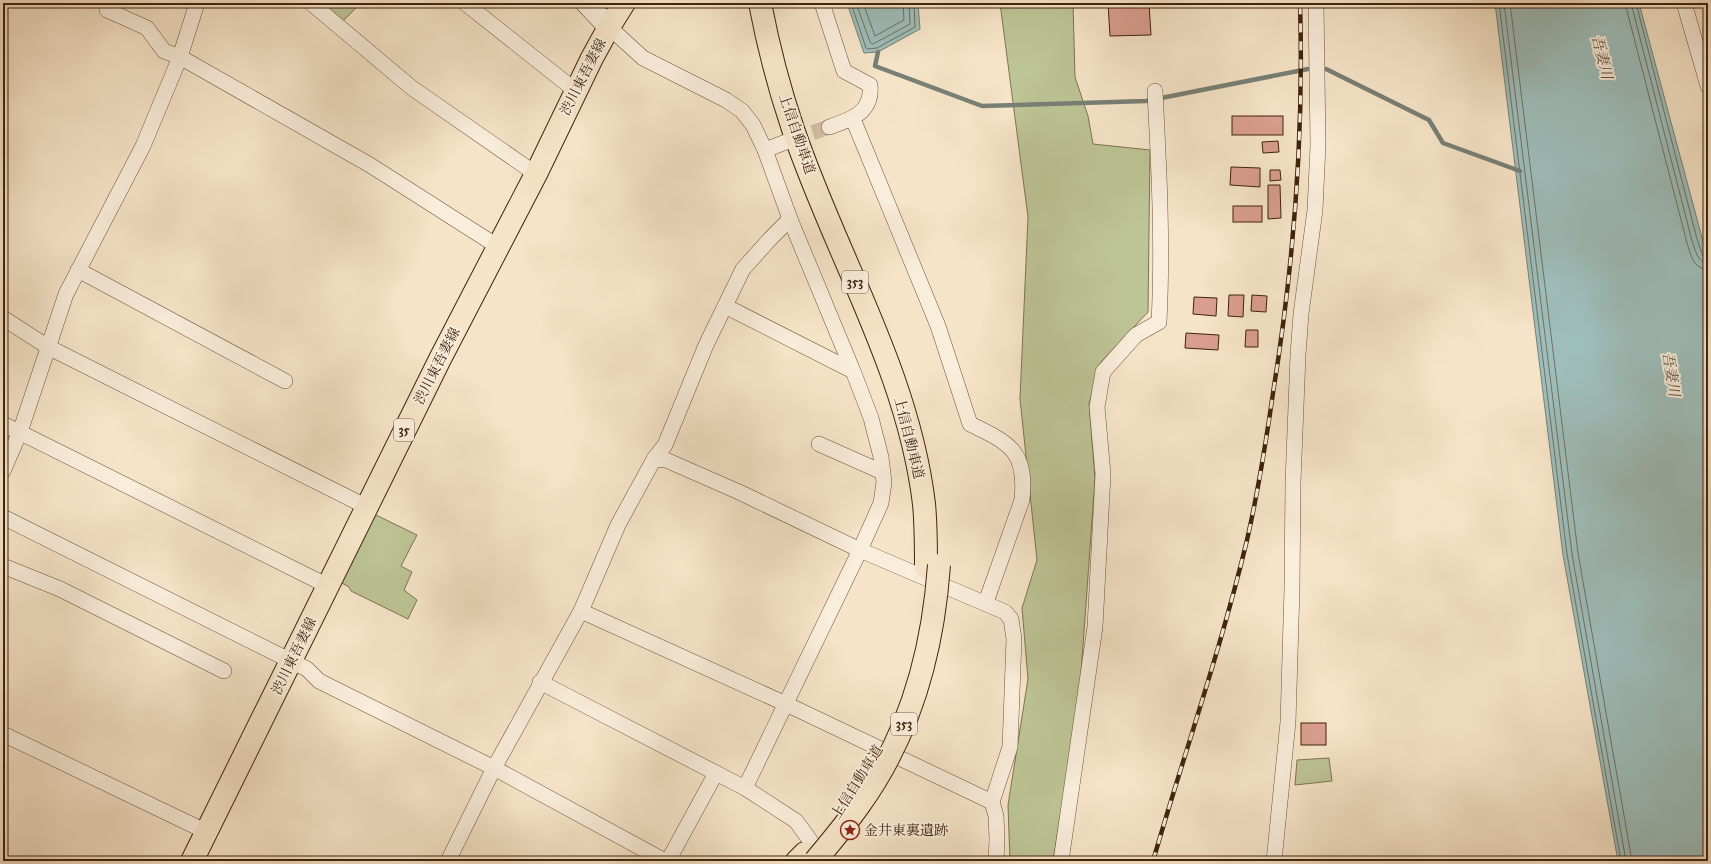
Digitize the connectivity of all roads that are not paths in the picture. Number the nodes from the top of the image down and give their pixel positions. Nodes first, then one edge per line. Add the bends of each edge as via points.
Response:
1 (197, 3) edge
2 (311, 3) edge
3 (465, 3) edge
4 (586, 3) edge
5 (624, 3) edge
6 (760, 3) edge
7 (772, 3) edge
8 (822, 3) edge
9 (1316, 3) edge
10 (1684, 3) edge
11 (107, 10) dead end
12 (609, 27) junction
13 (180, 57) junction
14 (1708, 86) edge
15 (576, 91) junction
16 (1154, 91) dead end
17 (853, 119) junction
18 (829, 127) tunnel mouth
19 (790, 140) tunnel mouth
20 (765, 150) junction
21 (536, 174) junction
22 (790, 219) junction
23 (497, 246) junction
24 (78, 270) junction
25 (724, 306) junction
26 (3, 318) edge
27 (48, 347) junction
28 (853, 371) junction
29 (285, 382) dead end
30 (3, 424) edge
31 (20, 432) junction
32 (819, 444) dead end
33 (654, 459) junction
34 (3, 471) edge
35 (882, 472) junction
36 (367, 507) junction
37 (3, 517) edge
38 (860, 550) junction
39 (3, 566) edge
40 (932, 566) junction
41 (328, 586) junction
42 (986, 602) junction
43 (581, 611) junction
44 (291, 661) junction
45 (224, 671) dead end
46 (540, 682) junction
47 (786, 704) junction
48 (3, 734) edge
49 (494, 768) junction
50 (716, 773) junction
51 (745, 788) junction
52 (992, 802) junction
53 (207, 832) junction
54 (806, 858) edge
55 (192, 861) edge
56 (448, 861) edge
57 (666, 861) edge
58 (825, 861) edge
59 (996, 861) edge
60 (1060, 861) edge
61 (1274, 861) edge

1 - 13 street
2 - 21 street via 412,88
3 - 15 street
4 - 12 street
5 - 12 main road, 渋川東吾妻線 / 35
6 - 40 main road, 上信自動車道 / 353 via 793,129 885,356 905,417 924,503
7 - 40 main road, 上信自動車道 / 353 via 786,63 805,124 911,394 935,496
8 - 17 street via 844,71 870,85 871,92 866,105
9 - 61 street via 1318,145 1314,210 1298,355 1288,722
10 - 14 street
11 - 13 street via 147,28 164,51
12 - 15 main road, 渋川東吾妻線 / 35
12 - 20 street via 643,58 726,100 742,111 753,125
13 - 23 street via 370,165
13 - 24 street via 143,146
15 - 21 main road, 渋川東吾妻線 / 35
16 - 60 street via 1159,170 1159,322 1136,335 1104,372 1097,408 1103,474 1095,627
17 - 18 street
17 - 42 street via 938,326 970,424 1008,444 1015,453 1021,469 1022,500
19 - 20 street
20 - 22 street
21 - 23 main road, 渋川東吾妻線 / 35
22 - 25 street via 743,269
22 - 28 street
23 - 36 main road, 渋川東吾妻線 / 35
24 - 27 street via 66,294
24 - 29 street
25 - 28 street
25 - 33 street via 665,445
26 - 27 street
27 - 31 street
27 - 36 street
28 - 35 street via 871,418 881,457
30 - 31 street
31 - 34 street
31 - 41 street
32 - 35 street
33 - 38 street via 666,460 739,492
33 - 43 street via 618,525
35 - 38 street via 884,482 881,503
36 - 41 main road, 渋川東吾妻線 / 35
37 - 44 street
38 - 42 street
38 - 47 street
39 - 45 street via 60,589
40 - 54 main road, 上信自動車道 / 353 via 920,629 906,682 888,731 853,794
41 - 44 main road, 渋川東吾妻線 / 35
42 - 52 street via 1005,612 1011,619 1014,639 1010,748
43 - 46 street
43 - 47 street
44 - 49 street via 307,669 319,681
44 - 53 main road, 渋川東吾妻線 / 35
46 - 49 street
46 - 50 street
47 - 51 street
47 - 52 street
48 - 53 street
49 - 56 street
49 - 57 street
50 - 51 street
50 - 57 street
51 - 58 street via 796,821
52 - 59 street via 996,816
53 - 55 main road, 渋川東吾妻線 / 35

